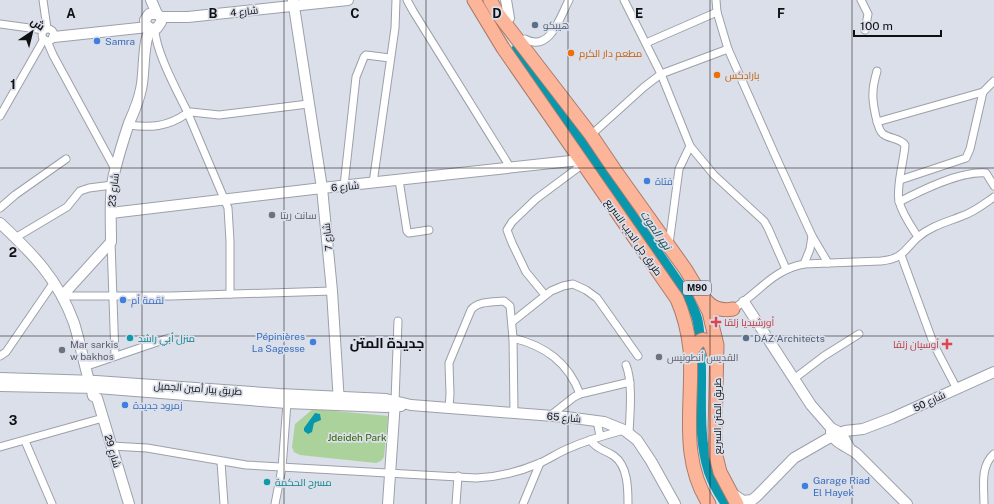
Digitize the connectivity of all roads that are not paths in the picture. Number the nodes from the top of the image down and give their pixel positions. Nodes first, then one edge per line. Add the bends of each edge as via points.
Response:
1 (44, 0) edge
2 (150, 0) edge
3 (348, 0) edge
4 (396, 0) edge
5 (408, 0) edge
6 (466, 0) edge
7 (474, 0) edge
8 (490, 0) edge
9 (497, 0) edge
10 (506, 0) edge
11 (569, 0) edge
12 (624, 0) edge
13 (716, 0) edge
14 (861, 0) edge
15 (293, 3) edge
16 (717, 12) junction
17 (509, 18) junction
18 (153, 23) junction
19 (0, 24) edge
20 (865, 30) dead end
21 (48, 35) junction
22 (525, 39) junction
23 (646, 43) junction
24 (503, 48) junction
25 (728, 49) junction
26 (390, 58) junction
27 (877, 71) dead end
28 (661, 74) junction
29 (994, 82) edge
30 (983, 92) junction
31 (308, 104) junction
32 (568, 104) junction
33 (1, 112) edge
34 (188, 113) junction
35 (877, 122) junction
36 (129, 125) junction
37 (591, 135) junction
38 (690, 146) junction
39 (66, 159) dead end
40 (582, 162) junction
41 (510, 167) junction
42 (115, 169) junction
43 (399, 180) junction
44 (900, 180) junction
45 (373, 183) junction
46 (112, 185) junction
47 (344, 186) junction
48 (994, 186) edge
49 (322, 188) junction
50 (994, 197) edge
51 (225, 199) junction
52 (899, 202) junction
53 (0, 208) edge
54 (111, 213) junction
55 (0, 223) edge
56 (429, 230) dead end
57 (812, 236) junction
58 (918, 237) junction
59 (15, 238) junction
60 (111, 242) junction
61 (668, 245) junction
62 (901, 255) junction
63 (828, 263) junction
64 (804, 264) junction
65 (786, 269) junction
66 (54, 282) junction
67 (332, 291) junction
68 (700, 293) junction
69 (230, 294) junction
70 (545, 295) junction
71 (62, 296) junction
72 (114, 296) junction
73 (739, 305) junction
74 (398, 321) dead end
75 (512, 322) junction
76 (858, 334) dead end
77 (169, 338) dead end
78 (513, 338) junction
79 (714, 344) junction
80 (693, 349) junction
81 (82, 351) junction
82 (0, 356) edge
83 (115, 356) junction
84 (638, 356) dead end
85 (90, 364) junction
86 (626, 365) dead end
87 (994, 372) edge
88 (0, 378) edge
89 (794, 378) junction
90 (630, 382) junction
91 (0, 386) edge
92 (94, 387) junction
93 (956, 389) junction
94 (580, 394) junction
95 (339, 401) junction
96 (287, 403) junction
97 (395, 404) junction
98 (449, 408) junction
99 (514, 413) junction
100 (550, 416) junction
101 (103, 418) junction
102 (597, 421) junction
103 (627, 432) junction
104 (837, 435) junction
105 (600, 436) junction
106 (590, 440) junction
107 (25, 441) junction
108 (112, 446) junction
109 (0, 447) edge
110 (994, 454) edge
111 (221, 462) junction
112 (540, 463) junction
113 (282, 468) junction
114 (390, 473) junction
115 (458, 476) junction
116 (769, 483) junction
117 (730, 492) junction
118 (52, 504) edge
119 (129, 504) edge
120 (224, 504) edge
121 (275, 504) edge
122 (388, 504) edge
123 (456, 504) edge
124 (523, 504) edge
125 (628, 504) edge
126 (675, 504) edge
127 (709, 504) edge
128 (737, 504) edge
129 (754, 504) edge
130 (907, 504) edge
131 (984, 504) edge

1 - 21 street
2 - 18 street, شارع 23
3 - 15 street, شارع 4
4 - 26 street
5 - 41 street
6 - 24 highway via 490,38
7 - 24 highway, طريق جل الديب السريع / M90
8 - 32 highway, M90
9 - 17 highway
10 - 17 street
11 - 22 street via 546,39 538,42
12 - 23 street
13 - 16 street
14 - 20 street via 868,14
15 - 18 street, شارع 4
15 - 31 street, شارع 7
16 - 23 street
16 - 25 street
17 - 22 highway
18 - 21 street, شارع 4
18 - 34 street via 161,54
18 - 36 street, شارع 23 via 146,47 141,88
19 - 21 street
21 - 33 street
21 - 42 street via 64,74
22 - 32 highway
23 - 28 street
24 - 40 highway, طريق جل الديب السريع / M90
25 - 28 street
25 - 57 street
26 - 45 street
26 - 47 street via 364,56 356,77
27 - 35 street via 872,94
28 - 37 street
28 - 38 street
29 - 30 street
30 - 35 street
30 - 44 street via 966,158
31 - 34 street via 219,115
31 - 49 street, شارع 7
32 - 37 highway, M90
34 - 36 street via 171,123
34 - 51 street
35 - 44 street via 882,134 902,141 905,145
36 - 42 street, شارع 23
37 - 61 highway, M90
38 - 61 street via 679,170
38 - 65 street via 714,175 764,221
39 - 53 street
40 - 41 street, شارع 6
40 - 70 street via 536,199 507,230 526,272
40 - 80 highway, طريق جل الديب السريع / M90 via 677,299
41 - 43 street, شارع 6
42 - 46 street, شارع 23
43 - 45 street, شارع 6
43 - 56 street via 407,231 409,233
44 - 52 street
45 - 47 street, شارع 6
46 - 54 street, شارع 23
46 - 59 street via 80,191 67,207
47 - 49 street, شارع 6
48 - 52 street via 985,172 963,176 921,190
49 - 51 street, شارع 6
49 - 67 street, شارع 7
50 - 58 street via 963,216 930,229
51 - 54 street, شارع 6
51 - 69 street via 229,217
52 - 58 street
54 - 60 street, شارع 23
55 - 59 street, شارع 29
57 - 63 street
57 - 64 street
58 - 62 street
59 - 66 street, شارع 29 via 45,268
60 - 71 street
60 - 72 street, شارع 23
61 - 68 highway, M90
62 - 63 street via 889,260
62 - 93 street via 934,345
63 - 64 street
64 - 65 street
65 - 73 street
66 - 71 street, شارع 29
66 - 82 street via 6,352
67 - 69 street
67 - 95 street, شارع 7
68 - 73 highway via 715,308 723,310
68 - 79 highway, M90 via 709,312
69 - 72 street
70 - 75 street
70 - 84 street via 573,284 586,290 597,298
71 - 72 street
71 - 81 street, شارع 29
72 - 83 street, شارع 23
73 - 79 highway via 719,317
73 - 89 street
74 - 97 street
75 - 78 street
75 - 98 street via 510,306 504,301 479,304 472,308 450,358
76 - 89 street
77 - 83 street
78 - 94 street via 535,345 558,359 571,375
78 - 99 street
79 - 80 highway via 700,340
79 - 117 highway, طريق المتن السريع via 717,364 716,456 720,472
80 - 127 highway, طريق جل الديب السريع / M90 via 689,424 691,460
81 - 85 street, شارع 29
81 - 92 street, شارع 29 via 82,358
83 - 85 street
85 - 92 street, شارع 29
86 - 90 street
87 - 93 street, شارع 50
88 - 92 street, طريق بيار أمين الجميل
89 - 104 street via 811,405
90 - 94 street
90 - 103 street
91 - 92 street, طريق بيار أمين الجميل
92 - 95 street, طريق بيار أمين الجميل
92 - 96 street, طريق بيار أمين الجميل
92 - 101 street, شارع 29
93 - 104 street, شارع 50 via 892,418
94 - 100 street
95 - 96 street, طريق بيار أمين الجميل
95 - 97 street, طريق بيار أمين الجميل
96 - 113 street
97 - 98 street, شارع 65
97 - 114 street
98 - 99 street, شارع 65
99 - 100 street, شارع 65
100 - 102 street, شارع 65
101 - 107 street
101 - 108 street, شارع 29
102 - 103 street, شارع 65 via 614,425
102 - 105 street
103 - 105 street
103 - 126 street via 637,440
104 - 116 street, شارع 50 via 794,458
104 - 130 street
105 - 106 street
106 - 112 street
106 - 125 street via 619,461 626,474
107 - 109 street
107 - 118 street
108 - 111 street via 147,448
108 - 119 street, شارع 29
110 - 131 street via 984,469
111 - 113 street
111 - 120 street
112 - 115 street via 496,477
112 - 124 street
113 - 114 street
113 - 121 street
114 - 115 street
114 - 122 street
115 - 123 street
116 - 117 street, شارع 50 via 749,501 744,501
116 - 129 street, شارع 50
117 - 128 highway, طريق المتن السريع

